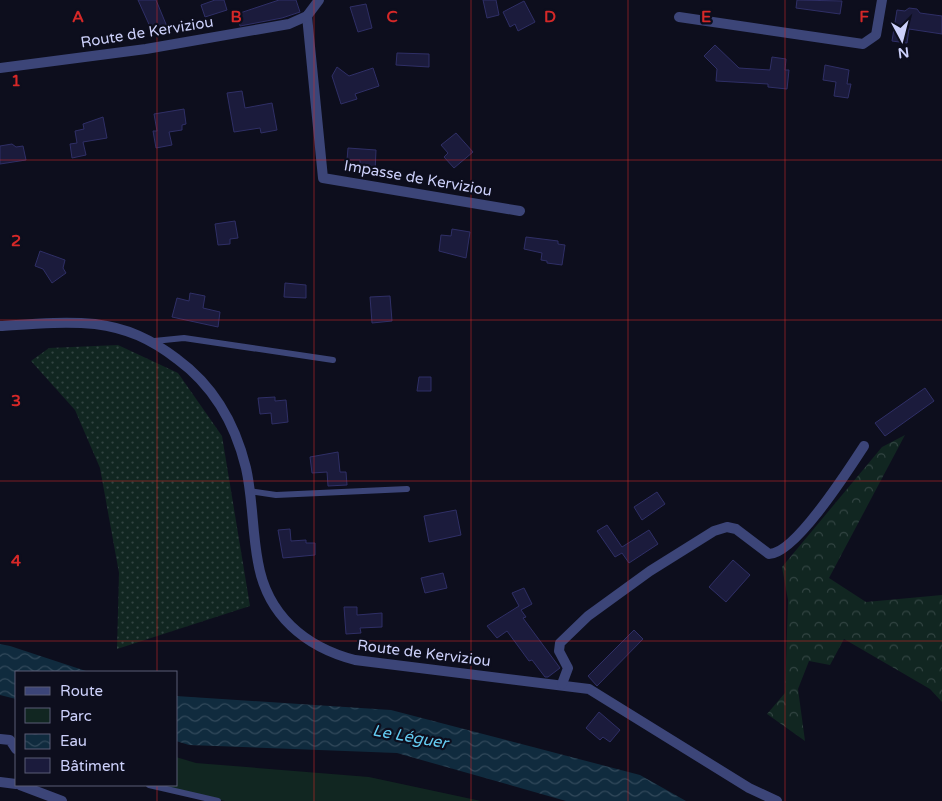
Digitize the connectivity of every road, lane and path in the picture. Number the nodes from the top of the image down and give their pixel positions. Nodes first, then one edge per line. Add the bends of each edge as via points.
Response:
1 (320, 0) edge
2 (882, 0) edge
3 (306, 16) junction
4 (679, 17) dead end
5 (0, 68) edge
6 (520, 211) dead end
7 (0, 326) edge
8 (154, 341) junction
9 (333, 360) dead end
10 (864, 446) dead end
11 (407, 489) dead end
12 (249, 491) junction
13 (562, 684) junction
14 (0, 739) edge
15 (15, 748) edge
16 (0, 782) edge
17 (15, 784) edge
18 (23, 786) edge
19 (153, 786) edge
20 (62, 801) edge
21 (218, 801) edge
22 (777, 801) edge

1 - 3 street, Route de Kerviziou
2 - 4 street via 876,34 863,44
3 - 5 street, Route de Kerviziou via 289,24 146,49
3 - 6 street, Impasse de Kerviziou via 323,178
7 - 8 street, Route de Kerviziou via 94,324
8 - 9 lane via 184,338
8 - 12 street, Route de Kerviziou via 208,385 222,407 236,436
10 - 13 street via 840,483 782,551 769,554 736,529 720,528 650,571 588,616 560,642 559,651 568,668
11 - 12 lane via 276,495
12 - 13 street, Route de Kerviziou via 258,564 268,595 288,626 308,641 355,660
13 - 22 street, Route de Kerviziou via 589,689 749,788
14 - 15 street via 10,740
16 - 17 street
18 - 20 street
19 - 21 lane

